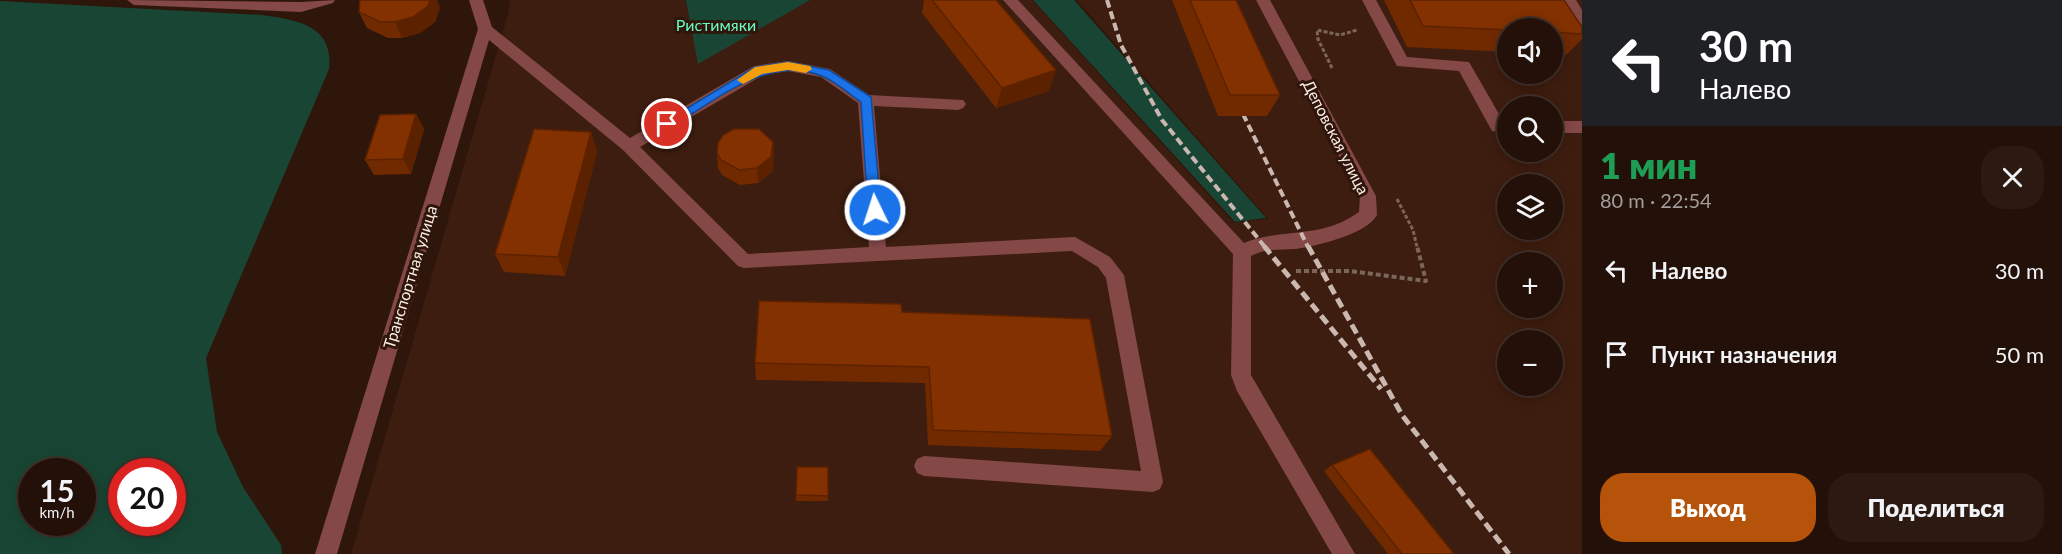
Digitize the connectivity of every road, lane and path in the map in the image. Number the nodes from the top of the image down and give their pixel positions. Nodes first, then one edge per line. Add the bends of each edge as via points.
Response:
1 (134, 0) edge
2 (328, 0) edge
3 (476, 0) edge
4 (1010, 0) edge
5 (1263, 0) edge
6 (1369, 0) edge
7 (1569, 0) edge
8 (1582, 22) edge
9 (485, 29) junction
10 (866, 100) junction
11 (958, 104) dead end
12 (1497, 125) edge
13 (1563, 127) edge
14 (1582, 127) edge
15 (630, 146) junction
16 (1242, 252) junction
17 (878, 254) junction
18 (924, 466) dead end
19 (326, 554) edge
20 (1344, 554) edge

1 - 2 street via 302,7
3 - 9 street
4 - 16 street
5 - 16 street, Деповская улица via 1368,196 1368,215 1355,225 1305,241 1261,242
6 - 12 street via 1402,62 1464,66
7 - 8 street
9 - 15 street
9 - 19 street, Транспортная улица
10 - 11 street
10 - 15 street via 825,72 788,66 759,70
10 - 17 street
13 - 14 street
15 - 17 street via 744,261
16 - 20 street via 1241,375
17 - 18 street via 1075,244 1104,262 1115,275 1153,482

